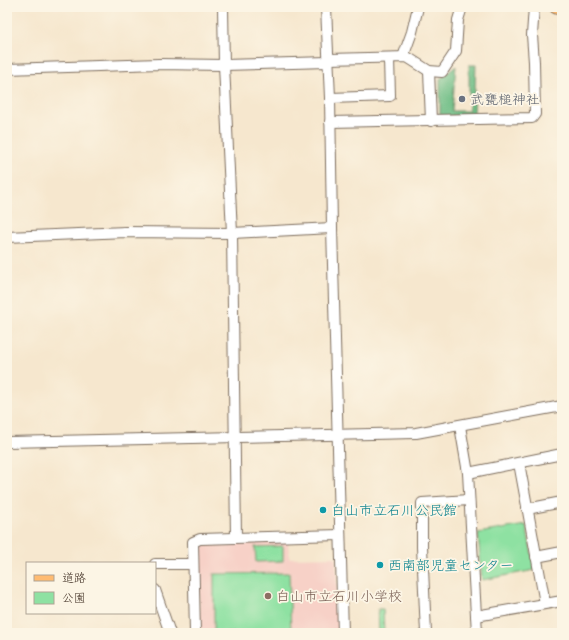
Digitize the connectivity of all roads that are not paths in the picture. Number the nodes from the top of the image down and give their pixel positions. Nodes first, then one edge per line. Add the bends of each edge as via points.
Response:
1 (223, 7) edge
2 (326, 7) edge
3 (418, 7) edge
4 (462, 7) edge
5 (534, 7) edge
6 (556, 7) edge
7 (562, 8) edge
8 (389, 58) junction
9 (403, 58) junction
10 (329, 61) junction
11 (224, 65) junction
12 (7, 69) edge
13 (429, 71) junction
14 (330, 98) junction
15 (431, 120) junction
16 (330, 122) junction
17 (332, 228) junction
18 (232, 233) junction
19 (7, 237) edge
20 (562, 406) edge
21 (460, 426) junction
22 (337, 436) junction
23 (235, 437) junction
24 (7, 442) edge
25 (562, 454) edge
26 (519, 463) junction
27 (468, 473) junction
28 (469, 500) junction
29 (562, 502) edge
30 (527, 509) junction
31 (340, 535) junction
32 (236, 537) junction
33 (562, 552) edge
34 (536, 557) junction
35 (156, 564) edge
36 (193, 564) junction
37 (156, 593) edge
38 (562, 601) edge
39 (545, 603) junction
40 (476, 616) junction
41 (170, 633) edge
42 (195, 633) edge
43 (343, 633) edge
44 (426, 633) edge
45 (477, 633) edge

1 - 11 street
2 - 10 street
3 - 9 street
4 - 13 street via 458,20 456,51 442,72
5 - 15 street via 532,35 535,114 532,118
6 - 7 main road
8 - 9 street
8 - 10 street
8 - 14 street via 390,96
9 - 13 street via 407,57
10 - 11 street
10 - 14 street
11 - 12 street via 159,64
11 - 18 street
13 - 15 street
14 - 16 street
15 - 16 street
16 - 17 street
17 - 18 street
17 - 22 street
18 - 19 street via 126,232
18 - 23 street
20 - 21 street
21 - 22 street via 416,433
21 - 27 street
22 - 23 street
22 - 31 street
23 - 24 street
23 - 32 street
25 - 26 street
26 - 27 street
26 - 30 street
27 - 28 street
28 - 40 street
28 - 44 street via 422,503
29 - 30 street
30 - 34 street
31 - 32 street
31 - 43 street
32 - 36 street via 200,539 193,542
33 - 34 street
34 - 39 street
35 - 36 street
36 - 42 street
37 - 41 street
38 - 39 street
39 - 40 street
40 - 45 street

